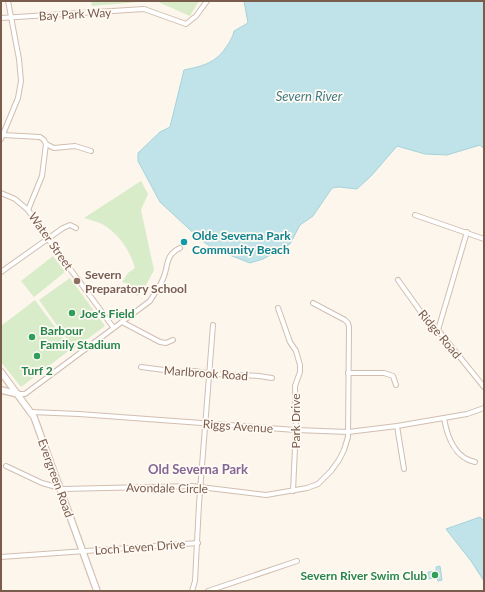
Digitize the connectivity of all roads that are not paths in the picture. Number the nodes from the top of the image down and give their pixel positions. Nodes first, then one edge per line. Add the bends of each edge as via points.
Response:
1 (8, 1) edge
2 (207, 1) edge
3 (1, 18) edge
4 (10, 18) junction
5 (3, 135) junction
6 (1, 140) edge
7 (46, 144) junction
8 (91, 151) dead end
9 (1, 193) edge
10 (28, 210) junction
11 (415, 215) dead end
12 (76, 228) dead end
13 (467, 232) junction
14 (48, 239) junction
15 (484, 239) edge
16 (180, 248) dead end
17 (1, 272) edge
18 (398, 280) dead end
19 (313, 303) dead end
20 (278, 308) dead end
21 (122, 322) junction
22 (213, 325) dead end
23 (113, 327) junction
24 (438, 330) junction
25 (173, 340) dead end
26 (141, 367) dead end
27 (1, 372) edge
28 (209, 373) junction
29 (348, 373) junction
30 (272, 378) dead end
31 (396, 385) dead end
32 (484, 387) edge
33 (1, 390) edge
34 (18, 394) junction
35 (484, 408) edge
36 (31, 412) junction
37 (444, 418) junction
38 (206, 424) junction
39 (397, 426) junction
40 (296, 430) junction
41 (348, 432) junction
42 (475, 462) dead end
43 (6, 466) dead end
44 (404, 469) dead end
45 (201, 487) junction
46 (60, 488) junction
47 (294, 491) junction
48 (198, 543) junction
49 (83, 550) junction
50 (1, 557) edge
51 (297, 561) dead end
52 (97, 591) edge
53 (192, 591) edge
54 (208, 591) edge

1 - 4 street
2 - 4 street, Bay Park Way via 186,24 144,9
3 - 4 street, Bay Park Way
4 - 5 street via 22,81
5 - 6 street
5 - 7 street via 40,137
7 - 8 street via 59,149 76,146
7 - 10 street, Water Street via 42,176
9 - 10 street
10 - 14 street, Water Street
11 - 13 street
12 - 14 street via 70,225
13 - 15 street
13 - 24 street
14 - 17 street
14 - 23 street, Water Street
16 - 21 street via 170,255 163,280 150,301
18 - 24 street, Ridge Road
19 - 29 street, Avondale Circle via 348,323
20 - 40 street, Park Drive via 300,365 295,386
21 - 23 street
21 - 25 street via 160,342
22 - 28 street
23 - 34 street via 25,394
24 - 32 street, Ridge Road
26 - 28 street, Marlbrook Road
27 - 34 street, Evergreen Road
28 - 30 street, Marlbrook Road
28 - 38 street
29 - 31 street via 387,374 394,376
29 - 41 street, Avondale Circle
33 - 34 street
34 - 36 street, Evergreen Road
35 - 37 street, Riggs Avenue
36 - 38 street, Riggs Avenue
36 - 46 street, Evergreen Road
37 - 39 street, Riggs Avenue
37 - 42 street via 446,432 452,444 464,458
38 - 40 street, Riggs Avenue
38 - 45 street
39 - 41 street, Riggs Avenue
39 - 44 street
40 - 41 street, Riggs Avenue
40 - 47 street, Park Drive
41 - 47 street, Avondale Circle via 343,453 325,478 314,486
43 - 46 street, Avondale Circle via 26,477
45 - 46 street, Avondale Circle
45 - 47 street, Avondale Circle via 262,495
45 - 48 street
46 - 49 street, Evergreen Road
48 - 49 street, Loch Leven Drive
48 - 53 street
49 - 50 street, Loch Leven Drive
49 - 52 street, Evergreen Road
51 - 54 street

